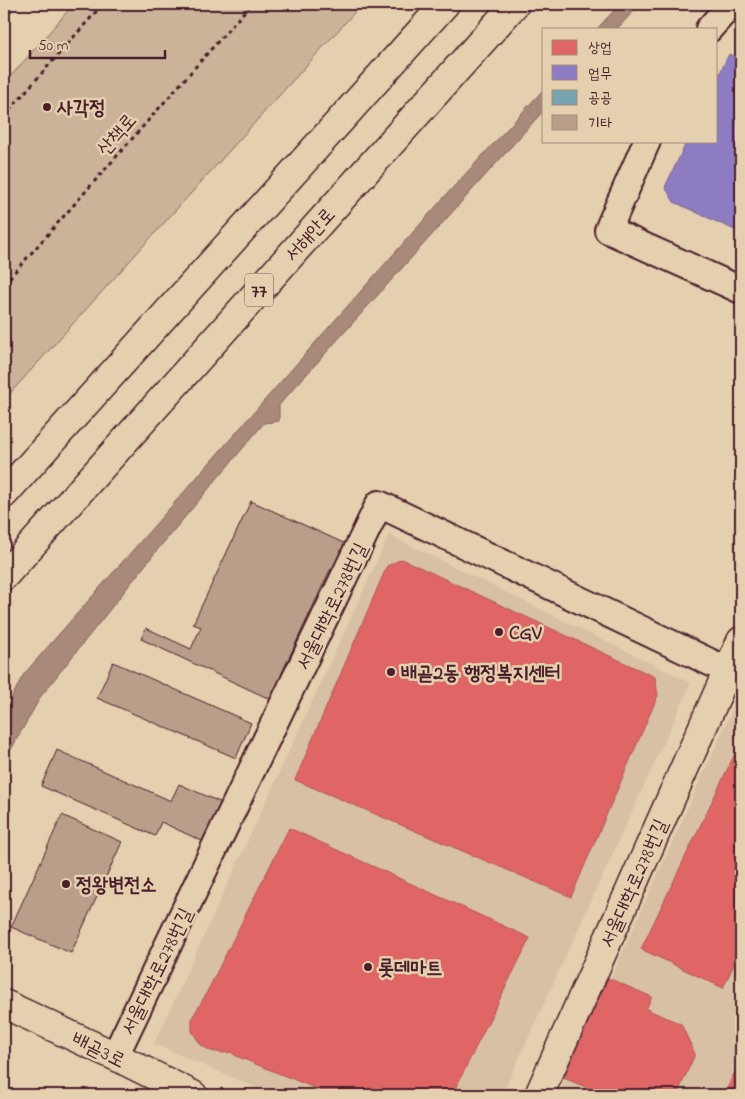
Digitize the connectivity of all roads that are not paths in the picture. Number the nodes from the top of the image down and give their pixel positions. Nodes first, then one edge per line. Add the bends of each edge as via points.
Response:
1 (446, 4) edge
2 (514, 4) edge
3 (731, 4) edge
4 (710, 28) edge
5 (647, 142) edge
6 (741, 290) edge
7 (4, 494) edge
8 (4, 576) edge
9 (741, 641) edge
10 (735, 674) edge
11 (4, 1004) edge
12 (115, 1056) junction
13 (193, 1095) edge
14 (539, 1095) edge

1 - 7 main road
2 - 8 main road, 서해안로 / 77
3 - 4 street
5 - 6 street via 608,230
9 - 10 main road
10 - 12 street, 서울대학로278번길 via 379,504
10 - 14 main road, 서울대학로278번길
11 - 12 main road, 배곧3로
12 - 13 main road, 배곧3로

